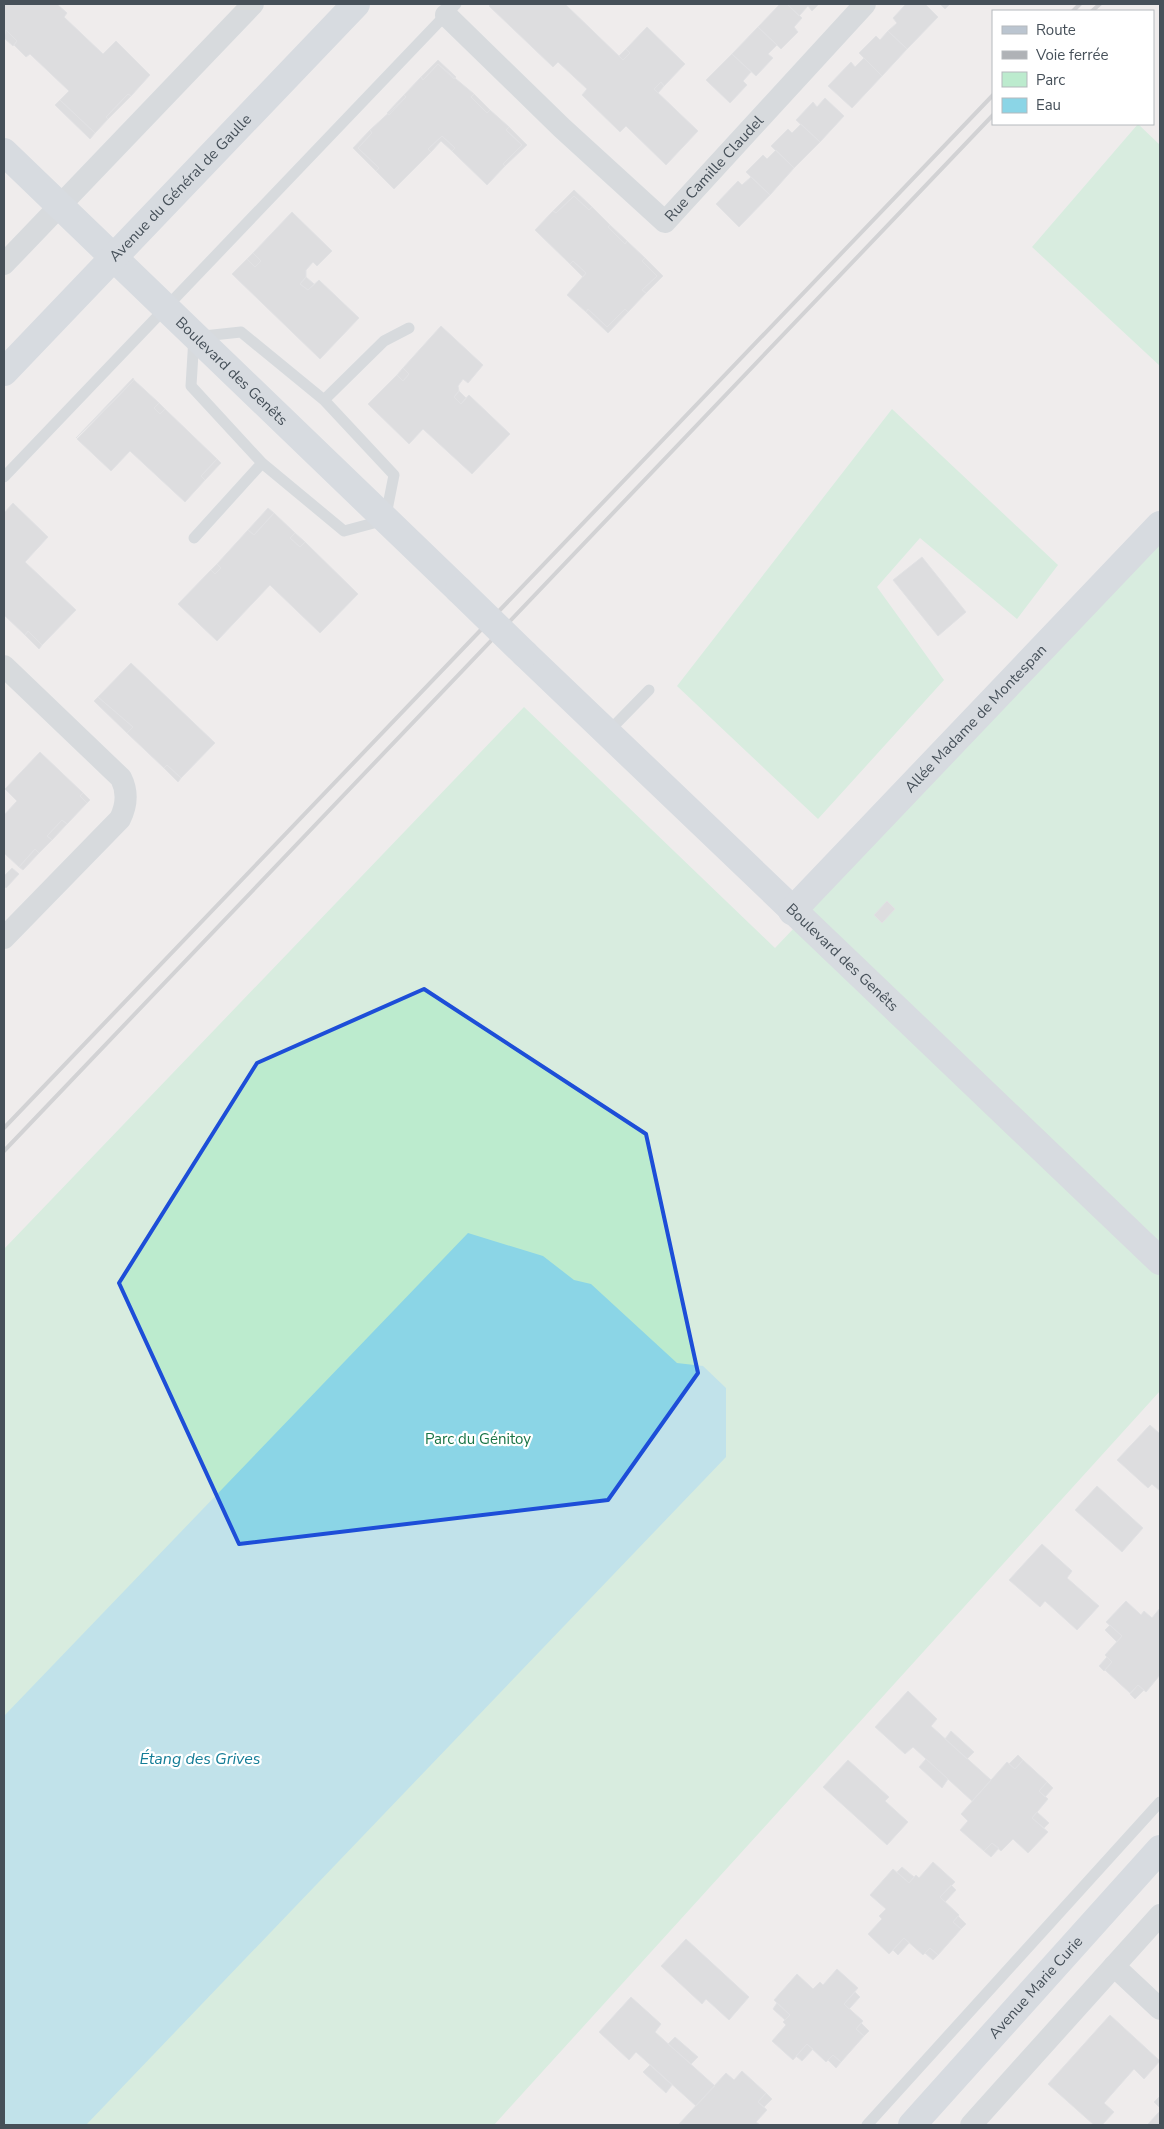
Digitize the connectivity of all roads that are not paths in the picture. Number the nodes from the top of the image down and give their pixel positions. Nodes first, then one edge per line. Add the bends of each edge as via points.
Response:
1 (253, 4) edge
2 (356, 4) edge
3 (865, 4) edge
4 (451, 9) edge
5 (4, 152) edge
6 (59, 206) junction
7 (112, 258) junction
8 (4, 264) edge
9 (164, 309) junction
10 (408, 328) dead end
11 (194, 337) junction
12 (4, 372) edge
13 (324, 400) junction
14 (262, 463) junction
15 (4, 477) edge
16 (385, 520) junction
17 (1160, 525) edge
18 (194, 538) dead end
19 (4, 666) edge
20 (649, 690) dead end
21 (607, 733) junction
22 (792, 910) junction
23 (4, 938) edge
24 (1160, 1261) edge
25 (1160, 1802) edge
26 (1160, 1849) edge
27 (1160, 1915) edge
28 (1114, 1966) junction
29 (1160, 2009) edge
30 (867, 2125) edge
31 (912, 2125) edge
32 (971, 2125) edge

1 - 6 street
2 - 7 street, Avenue du Général de Gaulle
3 - 4 street, Rue Camille Claudel via 665,222 562,128
4 - 9 lane
5 - 6 street, Boulevard des Genêts
6 - 7 street, Boulevard des Genêts
6 - 8 street
7 - 9 street, Boulevard des Genêts
7 - 12 street, Avenue du Général de Gaulle
9 - 11 street, Boulevard des Genêts
9 - 15 lane
10 - 13 lane via 384,340
11 - 13 lane via 241,332
11 - 14 lane via 191,386
11 - 16 street, Boulevard des Genêts
13 - 16 lane via 394,475
14 - 16 lane via 344,531
14 - 18 lane
16 - 21 street, Boulevard des Genêts, bridge
17 - 22 street, Allée Madame de Montespan
19 - 23 street via 122,778 126,788 125,809 120,819
20 - 21 lane
21 - 22 street, Boulevard des Genêts
22 - 24 street, Boulevard des Genêts
25 - 30 lane
26 - 31 street, Avenue Marie Curie
27 - 28 street
28 - 29 street
28 - 32 street

